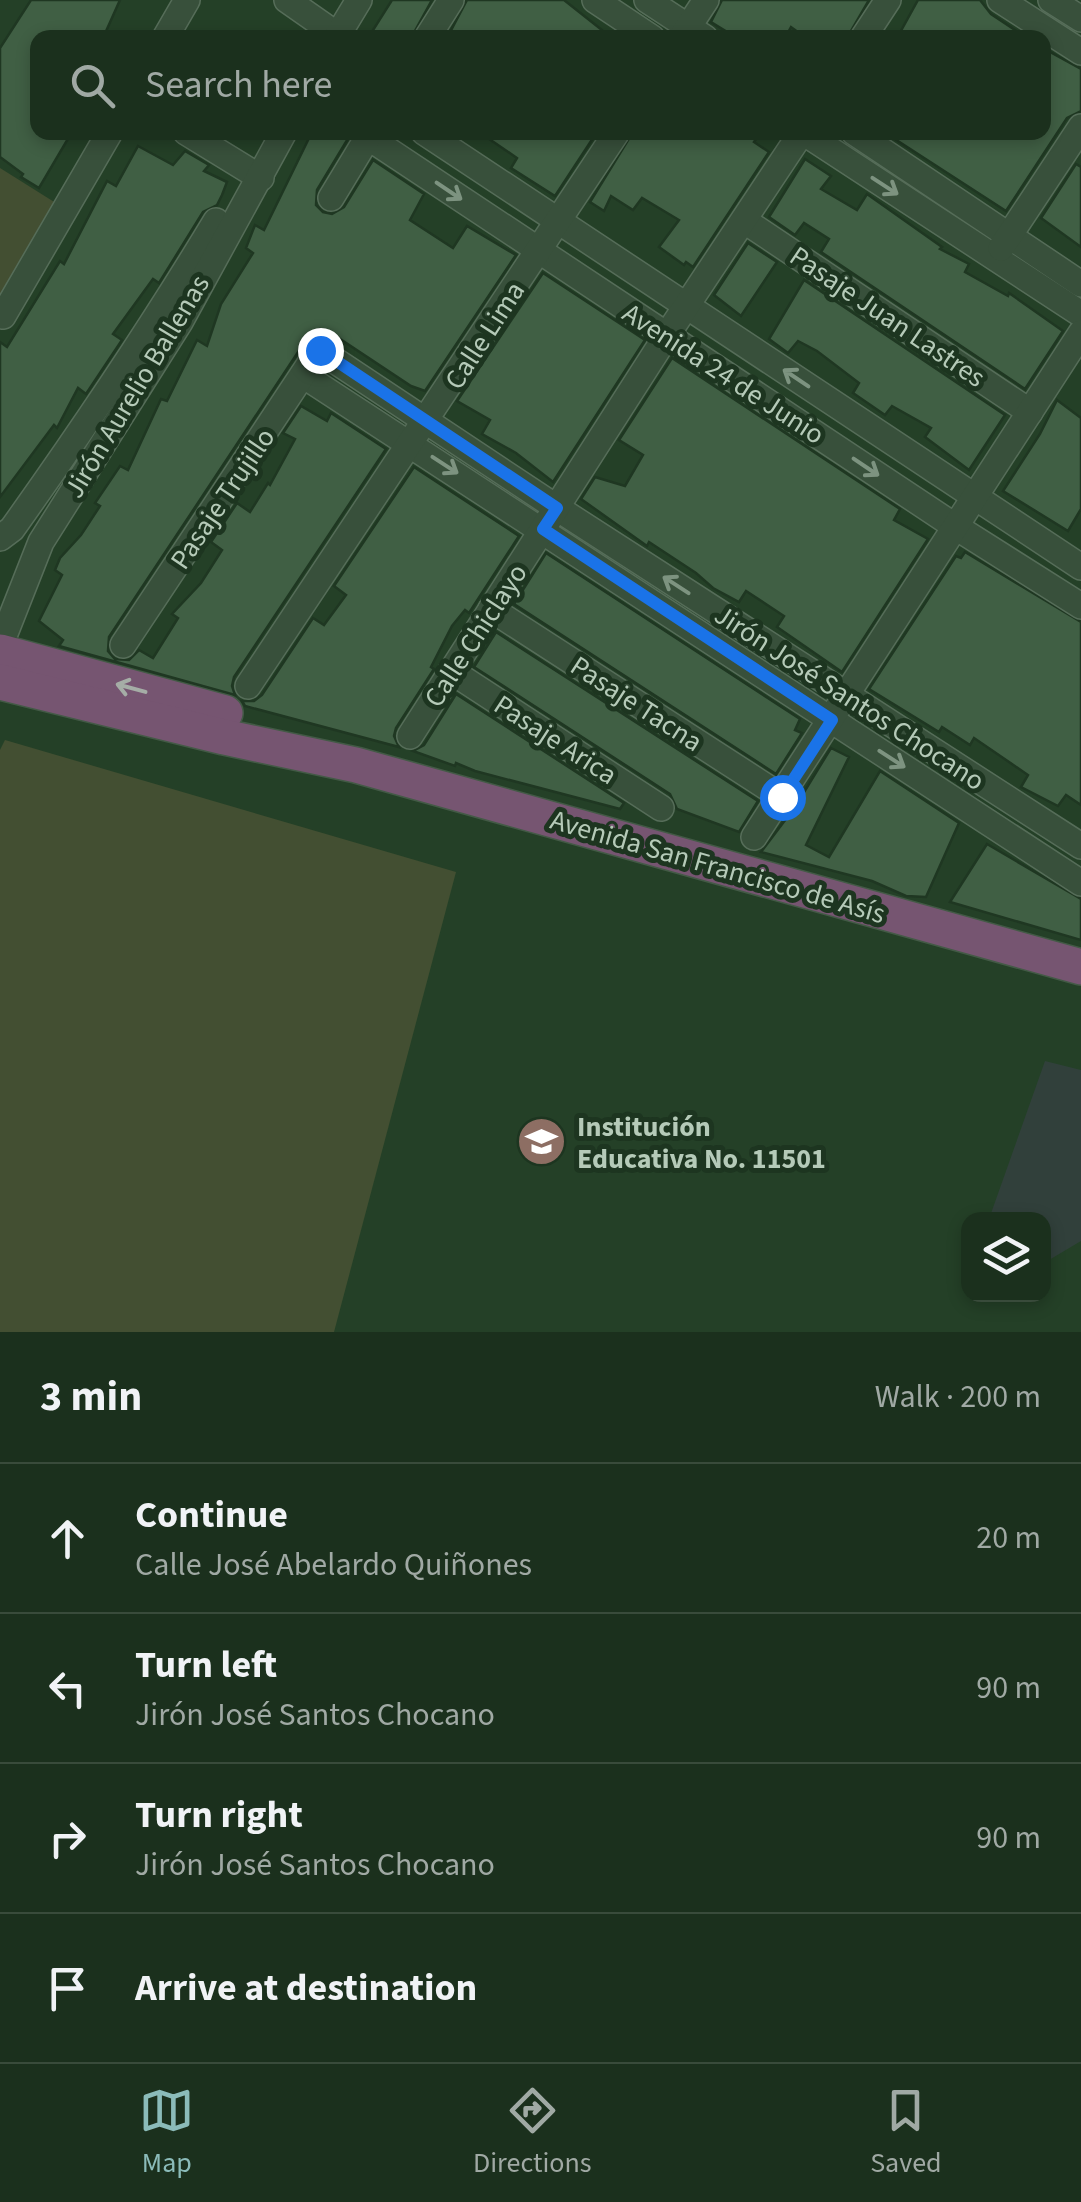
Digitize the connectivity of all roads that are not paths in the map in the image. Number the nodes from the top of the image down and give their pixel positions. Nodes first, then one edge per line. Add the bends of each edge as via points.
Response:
1 (187, 0) edge
2 (287, 0) edge
3 (359, 0) edge
4 (451, 0) edge
5 (595, 0) edge
6 (646, 0) edge
7 (706, 0) edge
8 (888, 0) edge
9 (1000, 0) edge
10 (1051, 0) edge
11 (1081, 19) edge
12 (170, 30) edge
13 (329, 30) edge
14 (341, 30) edge
15 (432, 30) edge
16 (640, 30) edge
17 (687, 30) edge
18 (694, 30) edge
19 (868, 30) edge
20 (1047, 30) edge
21 (1051, 33) edge
22 (1081, 52) edge
23 (1081, 127) edge
24 (105, 140) edge
25 (199, 140) edge
26 (269, 140) edge
27 (278, 140) edge
28 (367, 140) edge
29 (377, 140) edge
30 (436, 140) edge
31 (612, 140) edge
32 (798, 140) edge
33 (817, 140) edge
34 (864, 140) edge
35 (254, 174) junction
36 (332, 198) dead end
37 (558, 221) junction
38 (745, 221) junction
39 (1002, 247) junction
40 (539, 251) junction
41 (1081, 284) edge
42 (689, 306) junction
43 (1081, 314) edge
44 (2, 316) edge
45 (1081, 333) edge
46 (667, 335) junction
47 (320, 350) joint
48 (303, 376) junction
49 (1030, 412) junction
50 (428, 420) junction
51 (410, 443) junction
52 (975, 499) junction
53 (550, 519) junction
54 (956, 527) junction
55 (6, 534) edge
56 (40, 542) junction
57 (1081, 567) edge
58 (1081, 606) edge
59 (491, 609) junction
60 (123, 645) dead end
61 (0, 649) edge
62 (452, 671) junction
63 (0, 682) edge
64 (248, 686) dead end
65 (848, 695) junction
66 (832, 720) junction
67 (410, 736) dead end
68 (356, 764) junction
69 (782, 797) junction
70 (661, 808) dead end
71 (754, 838) dead end
72 (1081, 846) edge
73 (1081, 884) edge
74 (1081, 967) edge

1 - 12 street
2 - 13 street
3 - 14 street
4 - 15 street
5 - 16 street
6 - 17 street
7 - 18 street
8 - 19 street
9 - 20 street
10 - 11 street
21 - 22 street
23 - 39 street
24 - 44 street
25 - 35 street
26 - 35 street, Jirón Aurelio Ballenas
27 - 35 street, Jirón Aurelio Ballenas
28 - 36 street
29 -> 40 street, Avenida 24 de Junio
30 - 37 street, Avenida 24 de Junio
31 - 37 street, Calle Lima
32 - 38 street, Calle Chiclayo
33 -> 39 street
34 - 39 street
35 - 55 street, Jirón Aurelio Ballenas
35 - 56 street, Jirón Aurelio Ballenas via 180,322
37 - 40 street, Calle Lima
37 - 42 street, Avenida 24 de Junio
38 - 42 street, Calle Chiclayo
38 - 49 street, Pasaje Juan Lastres
39 - 41 street
39 - 43 street
40 - 46 street, Avenida 24 de Junio
40 - 50 street, Calle Lima
42 - 46 street, Calle Chiclayo
52 -> 42 street, Avenida 24 de Junio
45 - 49 street
46 - 53 street, Calle Chiclayo
46 -> 54 street, Avenida 24 de Junio
47 - 48 street, Pasaje Trujillo
47 - 50 street, Jirón José Santos Chocano
48 - 51 street, Jirón José Santos Chocano
48 - 60 street, Pasaje Trujillo
49 - 52 street
50 - 51 street, Calle Lima
50 - 53 street, Jirón José Santos Chocano
51 -> 53 street, Jirón José Santos Chocano
51 - 64 street, Calle Lima
52 - 54 street
52 - 57 street, Avenida 24 de Junio
53 - 59 street, Calle Chiclayo
65 -> 53 street, Jirón José Santos Chocano
53 - 66 street, Jirón José Santos Chocano
54 - 58 street, Avenida 24 de Junio
54 - 65 street
55 - 56 street
56 - 61 street, Jirón Aurelio Ballenas
59 - 62 street, Calle Chiclayo
59 - 69 street, Pasaje Tacna
68 -> 61 highway, Avenida San Francisco de Asís via 228,714
62 - 67 street, Calle Chiclayo
62 - 70 street, Pasaje Arica
63 - 68 highway, Avenida San Francisco de Asís
65 - 66 street
65 - 72 street, Jirón José Santos Chocano
66 - 69 street
66 -> 73 street, Jirón José Santos Chocano
68 - 74 highway, Avenida San Francisco de Asís
69 - 71 street

